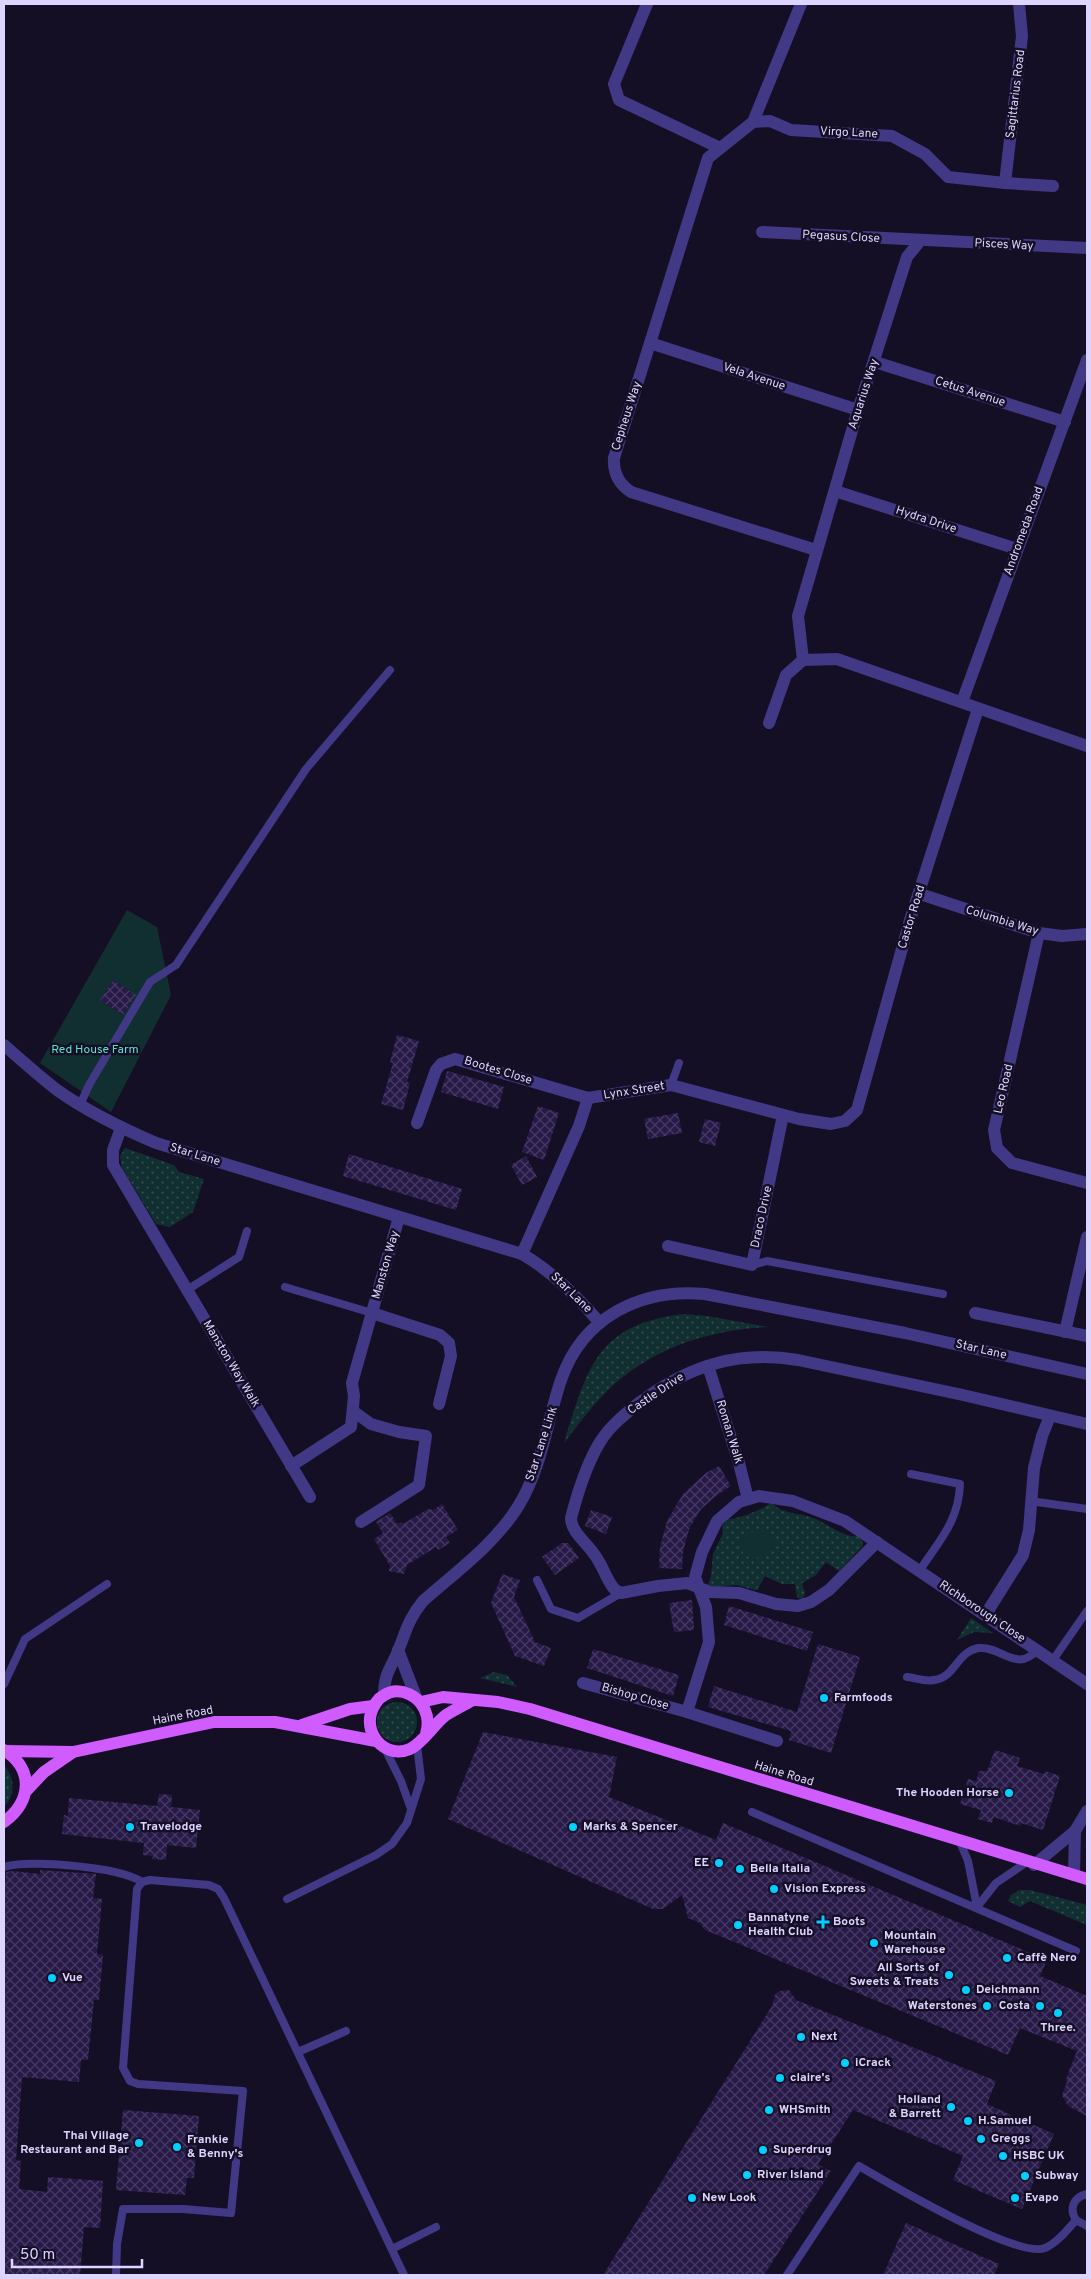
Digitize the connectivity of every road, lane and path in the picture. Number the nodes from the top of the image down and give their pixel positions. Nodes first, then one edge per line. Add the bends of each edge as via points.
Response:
1 (647, 4) edge
2 (800, 4) edge
3 (1019, 4) edge
4 (753, 122) junction
5 (720, 148) junction
6 (1005, 183) junction
7 (1053, 186) dead end
8 (762, 232) dead end
9 (920, 241) junction
10 (1087, 248) edge
11 (650, 344) junction
12 (1087, 360) edge
13 (875, 362) junction
14 (858, 410) junction
15 (1065, 422) junction
16 (835, 491) junction
17 (1017, 549) junction
18 (816, 550) junction
19 (803, 660) junction
20 (390, 670) dead end
21 (962, 702) junction
22 (978, 709) junction
23 (769, 723) dead end
24 (1087, 746) edge
25 (920, 894) junction
26 (1039, 933) junction
27 (1087, 934) edge
28 (4, 1045) edge
29 (678, 1063) dead end
30 (671, 1085) junction
31 (588, 1098) junction
32 (80, 1105) junction
33 (783, 1114) junction
34 (844, 1121) joint
35 (417, 1123) dead end
36 (121, 1128) junction
37 (1087, 1183) edge
38 (399, 1217) junction
39 (247, 1231) dead end
40 (1087, 1237) edge
41 (668, 1246) dead end
42 (522, 1254) junction
43 (752, 1265) junction
44 (285, 1287) dead end
45 (187, 1290) junction
46 (943, 1294) dead end
47 (372, 1313) junction
48 (974, 1314) dead end
49 (600, 1323) junction
50 (1065, 1332) junction
51 (1087, 1336) edge
52 (708, 1366) junction
53 (1087, 1374) edge
54 (439, 1404) dead end
55 (353, 1411) junction
56 (1050, 1416) junction
57 (1087, 1424) edge
58 (291, 1466) junction
59 (911, 1474) dead end
60 (310, 1497) dead end
61 (748, 1499) junction
62 (1030, 1501) junction
63 (1087, 1509) edge
64 (361, 1522) dead end
65 (876, 1542) junction
66 (920, 1570) junction
67 (538, 1580) dead end
68 (107, 1584) dead end
69 (698, 1588) junction
70 (621, 1593) junction
71 (1087, 1611) edge
72 (986, 1614) junction
73 (1038, 1648) junction
74 (398, 1650) junction
75 (1053, 1660) junction
76 (907, 1677) dead end
77 (583, 1683) dead end
78 (4, 1684) edge
79 (1087, 1684) edge
80 (384, 1696) junction
81 (418, 1700) junction
82 (473, 1700) junction
83 (373, 1706) junction
84 (687, 1712) junction
85 (300, 1726) junction
86 (426, 1734) junction
87 (777, 1741) dead end
88 (380, 1744) junction
89 (417, 1745) junction
90 (4, 1750) edge
91 (73, 1752) junction
92 (26, 1791) junction
93 (411, 1809) junction
94 (1087, 1811) edge
95 (752, 1812) dead end
96 (4, 1822) edge
97 (1075, 1831) junction
98 (960, 1842) junction
99 (1031, 1863) junction
100 (4, 1867) edge
101 (1074, 1875) junction
102 (1087, 1879) edge
103 (142, 1882) junction
104 (286, 1899) dead end
105 (977, 1907) junction
106 (1076, 1951) dead end
107 (346, 2031) dead end
108 (298, 2052) junction
109 (1087, 2194) edge
110 (1076, 2220) junction
111 (1087, 2226) edge
112 (436, 2227) dead end
113 (392, 2249) junction
114 (116, 2275) edge
115 (404, 2275) edge
116 (787, 2275) edge

1 - 5 street via 614,84 619,100
2 - 4 street
3 - 6 street, Sagittarius Road via 1022,36
4 - 5 street
4 - 6 street, Virgo Lane via 770,121 791,130 892,136 924,154 948,177
5 - 11 street, Cepheus Way via 708,158
6 - 7 street, Virgo Lane
8 - 9 street, Pegasus Close
9 - 10 street, Pisces Way
9 - 13 street, Aquarius Way via 907,257
11 - 14 street, Vela Avenue
11 - 18 street, Cepheus Way via 614,458 615,472 621,484 632,492
12 - 15 street, Andromeda Road
13 - 14 street, Aquarius Way
13 - 15 street, Cetus Avenue
14 - 16 street, Aquarius Way
15 - 17 street, Andromeda Road
16 - 17 street, Hydra Drive
16 - 18 street, Aquarius Way
17 - 21 street, Andromeda Road
18 - 19 street via 798,616
19 - 21 street via 837,659
19 - 23 street via 786,675
20 - 32 lane via 306,769 176,965 150,982
21 - 22 street
22 - 24 street
22 - 25 street, Castor Road
25 - 26 street, Columbia Way
25 - 34 street, Castor Road via 857,1110
26 - 27 street, Columbia Way via 1062,936
26 - 37 street, Leo Road via 994,1130 997,1148 1012,1163
28 - 32 street, Star Lane
29 - 30 lane
30 - 31 street, Lynx Street
30 - 33 street, Lynx Street
31 - 35 street, Bootes Close via 455,1058 436,1070
31 - 42 street, Lynx Street via 579,1126
32 - 36 street, Star Lane
33 - 34 street, Lynx Street via 831,1124
33 - 43 street, Draco Drive
36 - 38 street, Star Lane via 156,1143
36 - 45 street, Manston Way Walk via 113,1150 114,1165
38 - 42 street, Star Lane
38 - 47 street, Manston Way
39 - 45 lane via 239,1257
40 - 50 street
41 - 43 street, Draco Drive
42 - 49 street, Star Lane via 560,1280
43 - 46 lane via 767,1261
44 - 47 lane
45 - 58 street, Manston Way Walk
47 - 54 street, Manston Way via 440,1335 449,1342 451,1356
47 - 55 street, Manston Way via 352,1383
48 - 50 street
49 - 53 street, Star Lane via 642,1299 673,1293 705,1294
49 - 74 street, Star Lane Link via 568,1364 534,1473 519,1504 488,1544 423,1601 407,1624
50 - 51 street
52 - 56 street, Castle Drive via 747,1358 777,1357
52 - 61 street, Roman Walk
52 - 70 street, Castle Drive via 673,1380 628,1412 606,1434 593,1456 571,1522 596,1556 612,1586
55 - 58 street, Manston Way via 351,1427
55 - 64 street via 371,1424 426,1436 419,1485
56 - 57 street, Castle Drive
56 - 62 street via 1038,1452
58 - 60 street, Manston Way Walk
59 - 66 lane via 960,1484 956,1515
61 - 65 street, Richborough Close via 770,1497 816,1509 845,1521
61 - 69 street, Richborough Close via 724,1514 709,1535 695,1577
62 - 63 lane
62 - 72 street via 1029,1530 1023,1555
65 - 66 street, Richborough Close
65 - 69 street via 829,1590 798,1606
66 - 72 street, Richborough Close
67 - 70 lane via 551,1609 578,1618
68 - 78 lane via 25,1639
69 - 70 street via 687,1583
69 - 84 street via 706,1607 709,1642
71 - 75 lane
72 - 73 street, Richborough Close
73 - 75 street, Richborough Close
73 - 76 lane via 1033,1655 1014,1660 994,1650 978,1648 963,1654 951,1671 939,1679
74 - 80 street, Star Lane Link via 384,1678
74 - 81 street
75 - 79 street, Richborough Close
77 - 84 street, Bishop Close
80 - 81 main road, Haine Road via 400,1692
80 - 83 main road
81 - 82 main road, Haine Road via 443,1696
81 - 86 main road via 428,1718
82 - 86 main road via 446,1716
82 - 98 main road, Haine Road via 530,1709
83 - 85 main road, Haine Road
83 - 88 main road via 369,1724
84 - 87 street, Bishop Close
85 - 88 main road, Haine Road
85 - 91 main road, Haine Road via 275,1722 214,1722
86 - 89 main road
88 - 89 main road, Haine Road via 401,1751
88 - 93 lane via 401,1781
89 - 93 lane via 421,1779
90 - 91 main road, Haine Road
90 - 92 main road, Haine Road via 21,1766
91 - 92 main road, Haine Road via 44,1772
92 - 96 main road, Haine Road via 15,1814
93 - 104 lane via 407,1823 392,1844
94 - 97 street
95 - 105 lane
97 - 99 street
97 - 101 street
98 - 99 main road, Haine Road
98 - 105 lane via 968,1860
99 - 101 main road, Haine Road
99 - 105 lane via 996,1883
100 - 103 lane via 20,1863 109,1870 134,1876
101 - 102 main road, Haine Road
103 - 108 lane via 209,1885 218,1889
103 - 114 lane via 137,1889 123,2068 130,2081 138,2084 243,2091 231,2213 123,2209
105 - 106 lane
107 - 108 lane
108 - 113 lane
109 - 110 lane via 1074,2202 1072,2212
110 - 111 lane
110 - 116 lane via 1056,2242 1044,2249 1018,2247 930,2206 859,2166
112 - 113 lane
113 - 115 lane

